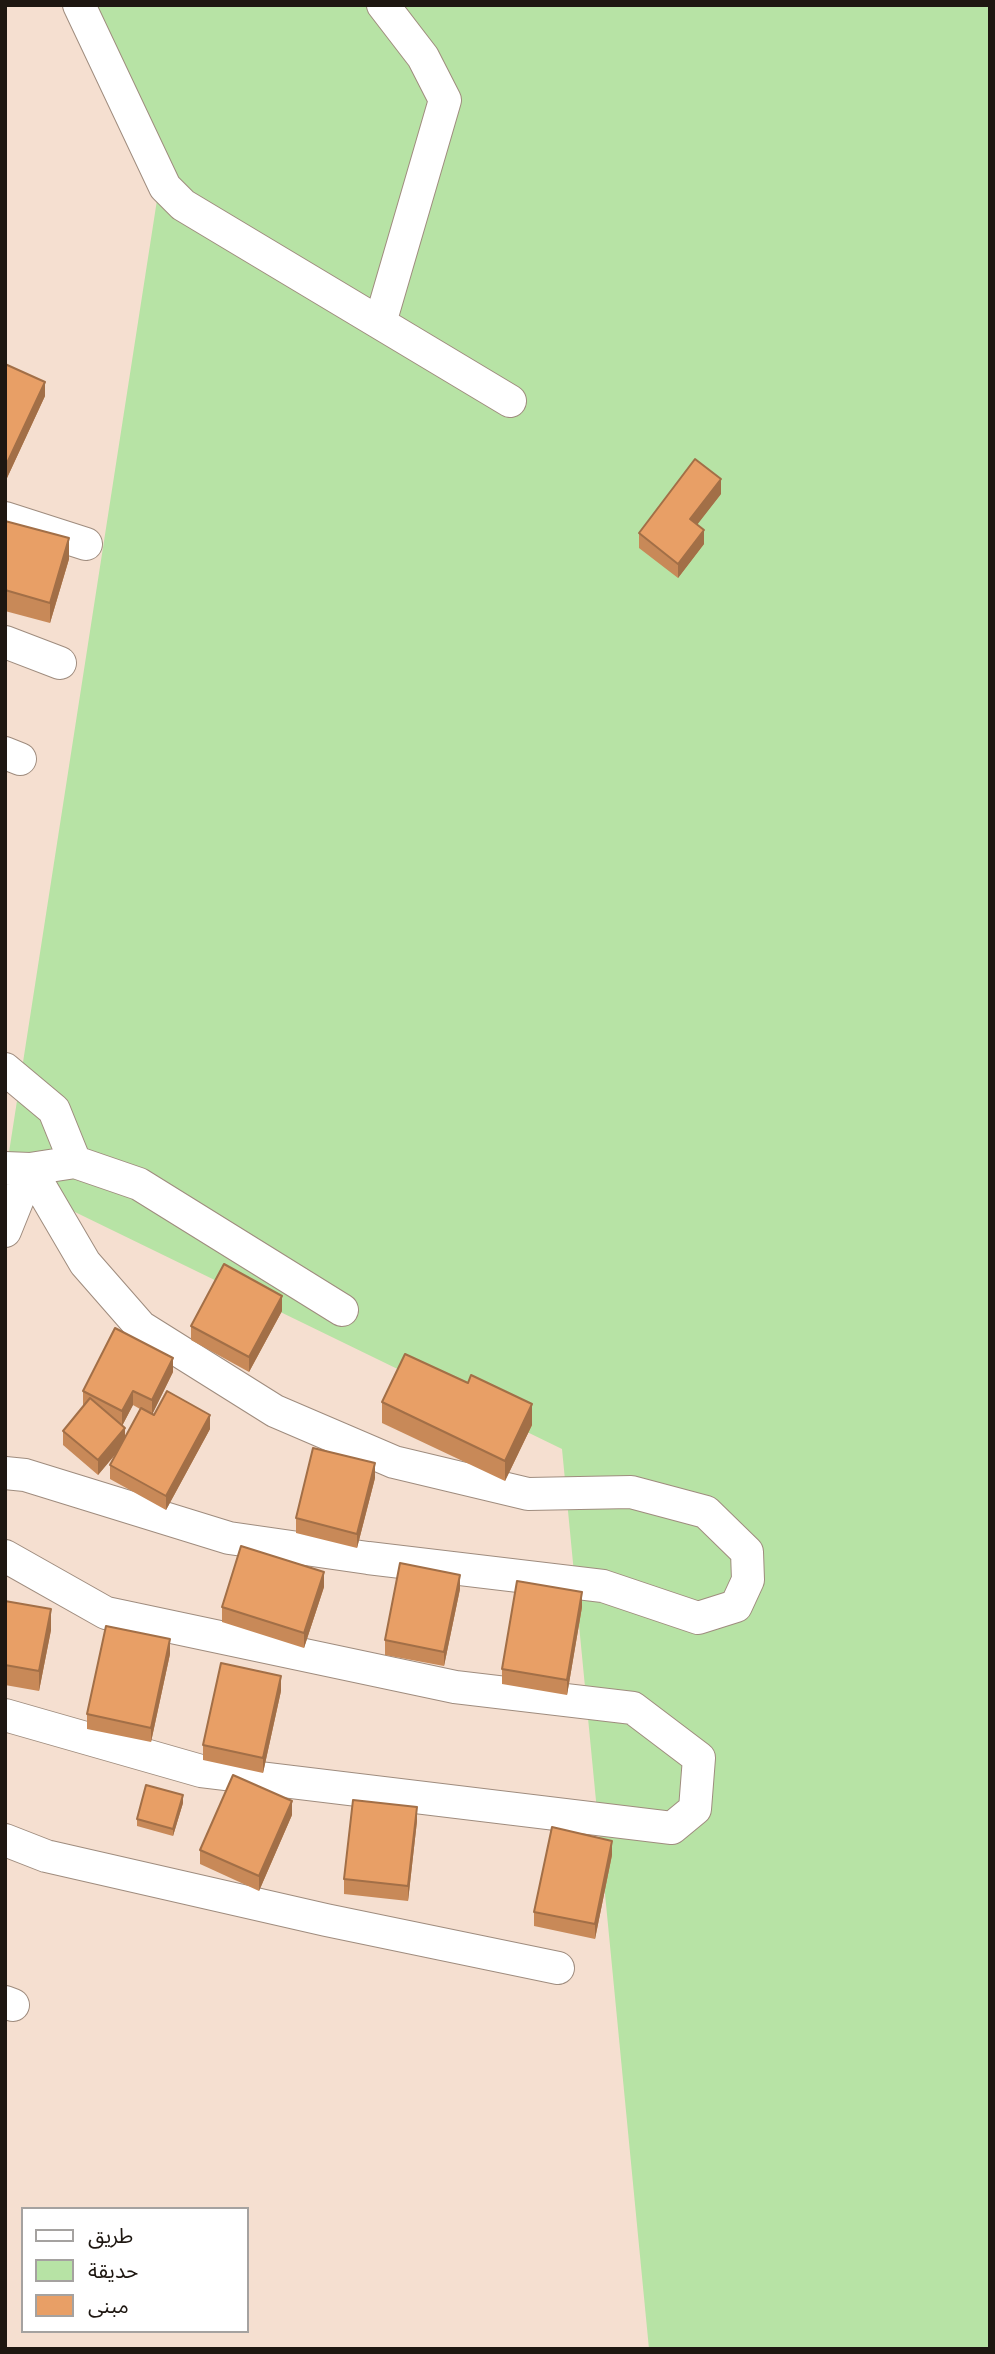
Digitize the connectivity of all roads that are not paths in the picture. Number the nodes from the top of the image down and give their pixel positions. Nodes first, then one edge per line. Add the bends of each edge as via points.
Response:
1 (79, 5) edge
2 (383, 5) edge
3 (380, 323) junction
4 (510, 401) dead end
5 (5, 518) edge
6 (86, 544) dead end
7 (5, 642) edge
8 (60, 663) dead end
9 (5, 1069) edge
10 (75, 1162) junction
11 (18, 1169) edge
12 (5, 1231) edge
13 (342, 1310) dead end
14 (5, 1473) edge
15 (5, 1556) edge
16 (5, 1714) edge
17 (5, 1840) edge
18 (558, 1968) dead end

1 - 3 street via 165,187 183,205
2 - 3 street via 423,57 445,100
3 - 4 street
5 - 6 street
7 - 8 street
9 - 10 street via 54,1110
10 - 11 street
10 - 13 street via 139,1184
11 - 12 street
11 - 14 street via 85,1263 141,1327 275,1411 394,1462 528,1494 631,1492 706,1512 747,1552 748,1580 736,1606 698,1618 603,1586 229,1538
15 - 16 street via 106,1613 456,1687 633,1708 699,1758 695,1809 672,1828 201,1771
17 - 18 street via 59,1859

